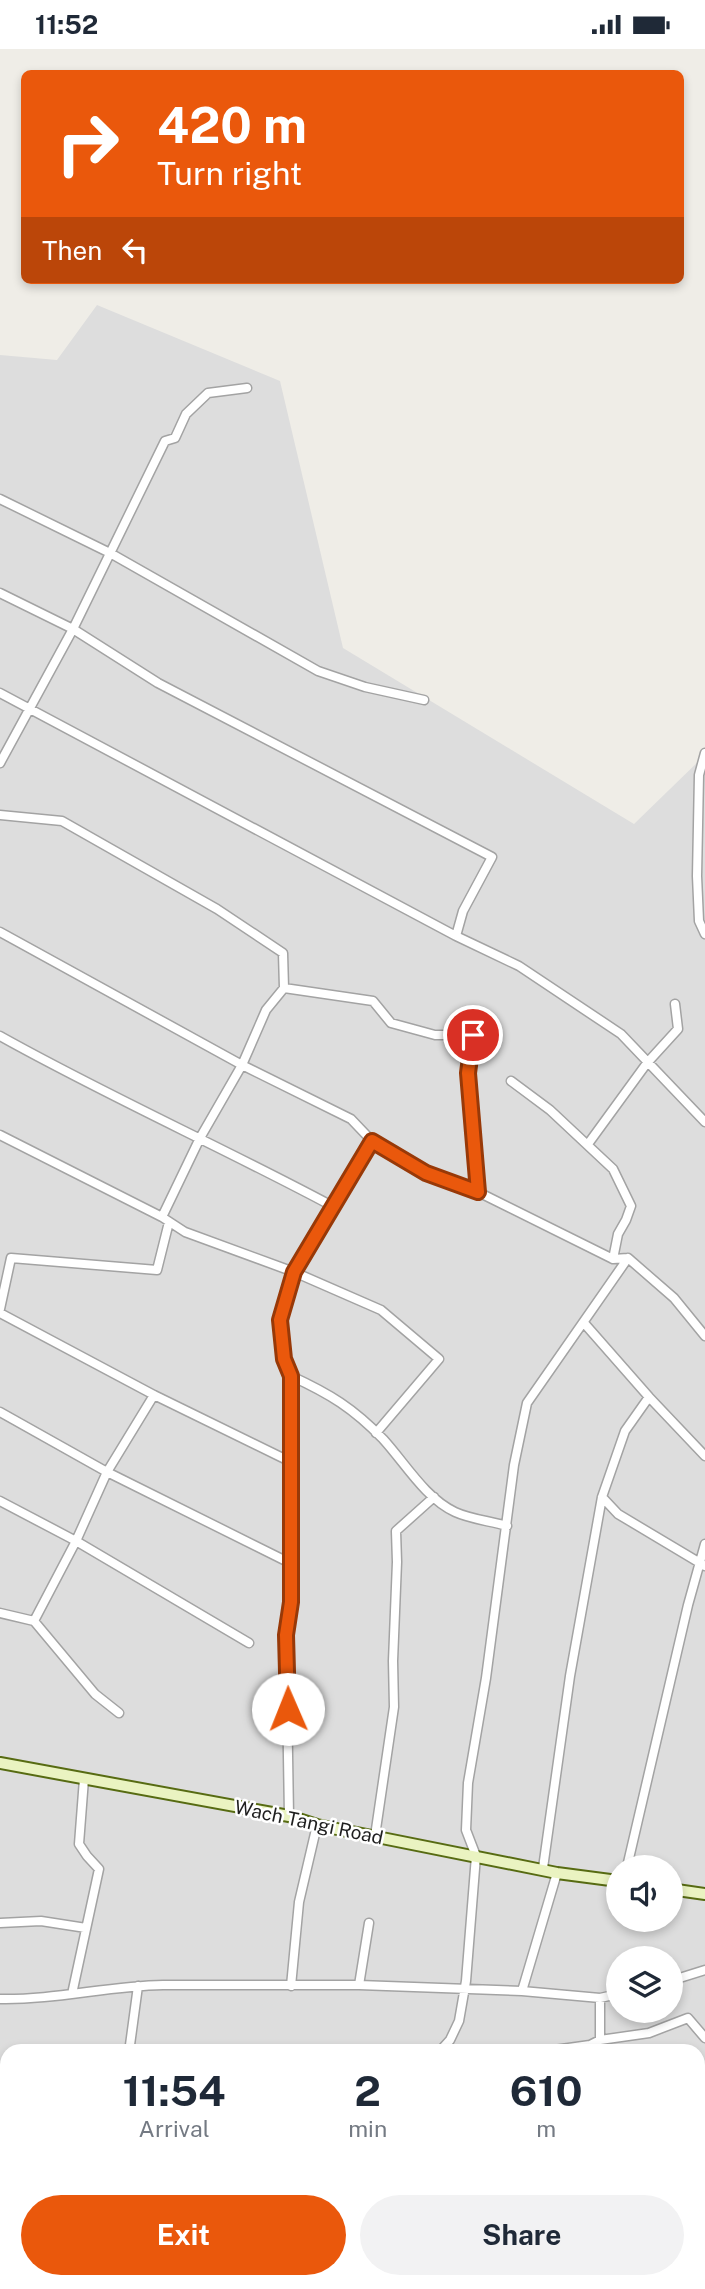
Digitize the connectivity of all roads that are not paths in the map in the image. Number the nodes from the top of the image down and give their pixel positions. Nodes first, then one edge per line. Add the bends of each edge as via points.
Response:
1 (247, 388) dead end
2 (0, 499) edge
3 (110, 553) junction
4 (0, 593) edge
5 (73, 629) junction
6 (0, 693) edge
7 (424, 700) dead end
8 (30, 709) junction
9 (705, 753) edge
10 (0, 764) edge
11 (0, 815) edge
12 (0, 932) edge
13 (705, 934) edge
14 (456, 936) junction
15 (284, 988) junction
16 (675, 1004) dead end
17 (0, 1036) edge
18 (647, 1063) junction
19 (242, 1065) junction
20 (511, 1081) dead end
21 (705, 1122) edge
22 (0, 1135) edge
23 (200, 1138) junction
24 (372, 1141) junction
25 (588, 1144) junction
26 (478, 1192) junction
27 (334, 1207) junction
28 (166, 1220) junction
29 (628, 1258) junction
30 (613, 1259) junction
31 (294, 1272) junction
32 (0, 1311) edge
33 (584, 1323) junction
34 (705, 1336) edge
35 (291, 1376) junction
36 (154, 1395) junction
37 (649, 1397) junction
38 (0, 1412) edge
39 (376, 1433) junction
40 (705, 1456) edge
41 (289, 1461) junction
42 (107, 1472) junction
43 (433, 1497) junction
44 (602, 1497) junction
45 (0, 1501) edge
46 (507, 1526) junction
47 (76, 1541) junction
48 (705, 1544) edge
49 (290, 1563) junction
50 (702, 1564) edge
51 (0, 1613) edge
52 (34, 1621) junction
53 (249, 1643) dead end
54 (119, 1713) dead end
55 (0, 1763) edge
56 (84, 1779) junction
57 (289, 1816) junction
58 (317, 1825) junction
59 (375, 1836) junction
60 (631, 1855) edge
61 (476, 1856) junction
62 (543, 1868) junction
63 (557, 1873) junction
64 (606, 1879) edge
65 (683, 1891) edge
66 (705, 1894) edge
67 (0, 1923) edge
68 (369, 1923) dead end
69 (86, 1928) junction
70 (705, 1970) edge
71 (683, 1977) edge
72 (359, 1985) junction
73 (138, 1986) junction
74 (291, 1986) junction
75 (464, 1991) junction
76 (522, 1991) junction
77 (72, 1994) junction
78 (606, 1997) edge
79 (600, 1998) junction
80 (0, 1999) edge
81 (705, 2038) edge
82 (600, 2040) junction
83 (130, 2044) edge
84 (446, 2044) edge
85 (592, 2044) edge

1 - 3 street via 208,393 186,414 175,437 165,441
2 - 3 street
3 - 5 street
3 - 7 street via 318,671
4 - 5 street
5 - 8 street
5 - 14 street via 158,683 492,857 463,911
6 - 8 street
8 - 10 street
8 - 14 street
9 - 13 street via 699,775 697,876 699,921
11 - 15 street via 62,821 217,909 283,953
12 - 19 street
14 - 18 street via 519,966 569,997 621,1034
15 - 19 street via 267,1010
15 - 26 street via 373,1000 391,1023 435,1035 473,1035 468,1073
16 - 18 street via 678,1029
17 - 23 street
18 - 21 street
18 - 25 street
19 - 23 street
19 - 24 street via 351,1119
20 - 25 street
22 - 28 street
23 - 27 street
23 - 28 street
24 - 26 street via 426,1173
24 - 27 street
25 - 30 street via 613,1168 631,1206
26 - 30 street
27 - 31 street
28 - 31 street via 185,1232
28 - 32 street via 157,1270 11,1258
29 - 30 street
29 - 33 street
29 - 34 street via 674,1298
31 - 35 street via 280,1320 284,1359
31 - 39 street via 381,1310 439,1359
32 - 36 street
33 - 37 street
33 - 46 street via 527,1403
35 - 39 street via 347,1405
35 - 41 street
36 - 41 street
36 - 42 street
37 - 40 street
37 - 44 street via 625,1431
38 - 42 street
39 - 43 street
41 - 49 street
42 - 47 street
42 - 49 street
43 - 46 street via 455,1511
43 - 59 street via 396,1531 394,1707
44 - 50 street via 618,1514
44 - 62 street
45 - 47 street
46 - 61 street via 468,1783 466,1830
47 - 52 street
47 - 53 street
48 - 50 street
49 - 57 street via 286,1635
50 - 60 street
51 - 52 street
52 - 54 street via 95,1694
55 - 56 main road, Wach Tangi Road
56 - 57 main road, Wach Tangi Road
56 - 69 street via 79,1844 100,1870
57 - 58 main road, Wach Tangi Road
58 - 59 main road, Wach Tangi Road
58 - 74 street via 299,1902
59 - 61 main road, Wach Tangi Road
61 - 62 main road, Wach Tangi Road
61 - 75 street
62 - 63 main road, Wach Tangi Road
63 - 64 main road, Wach Tangi Road
63 - 76 street
65 - 66 main road
67 - 69 street via 41,1921
68 - 72 street
69 - 77 street
70 - 71 street
72 - 74 street
72 - 75 street
73 - 74 street
73 - 77 street
73 - 83 street
75 - 76 street
75 - 84 street via 459,2021
76 - 79 street
77 - 80 street
78 - 79 street
79 - 82 street
81 - 82 street via 688,2018 649,2033
82 - 85 street

